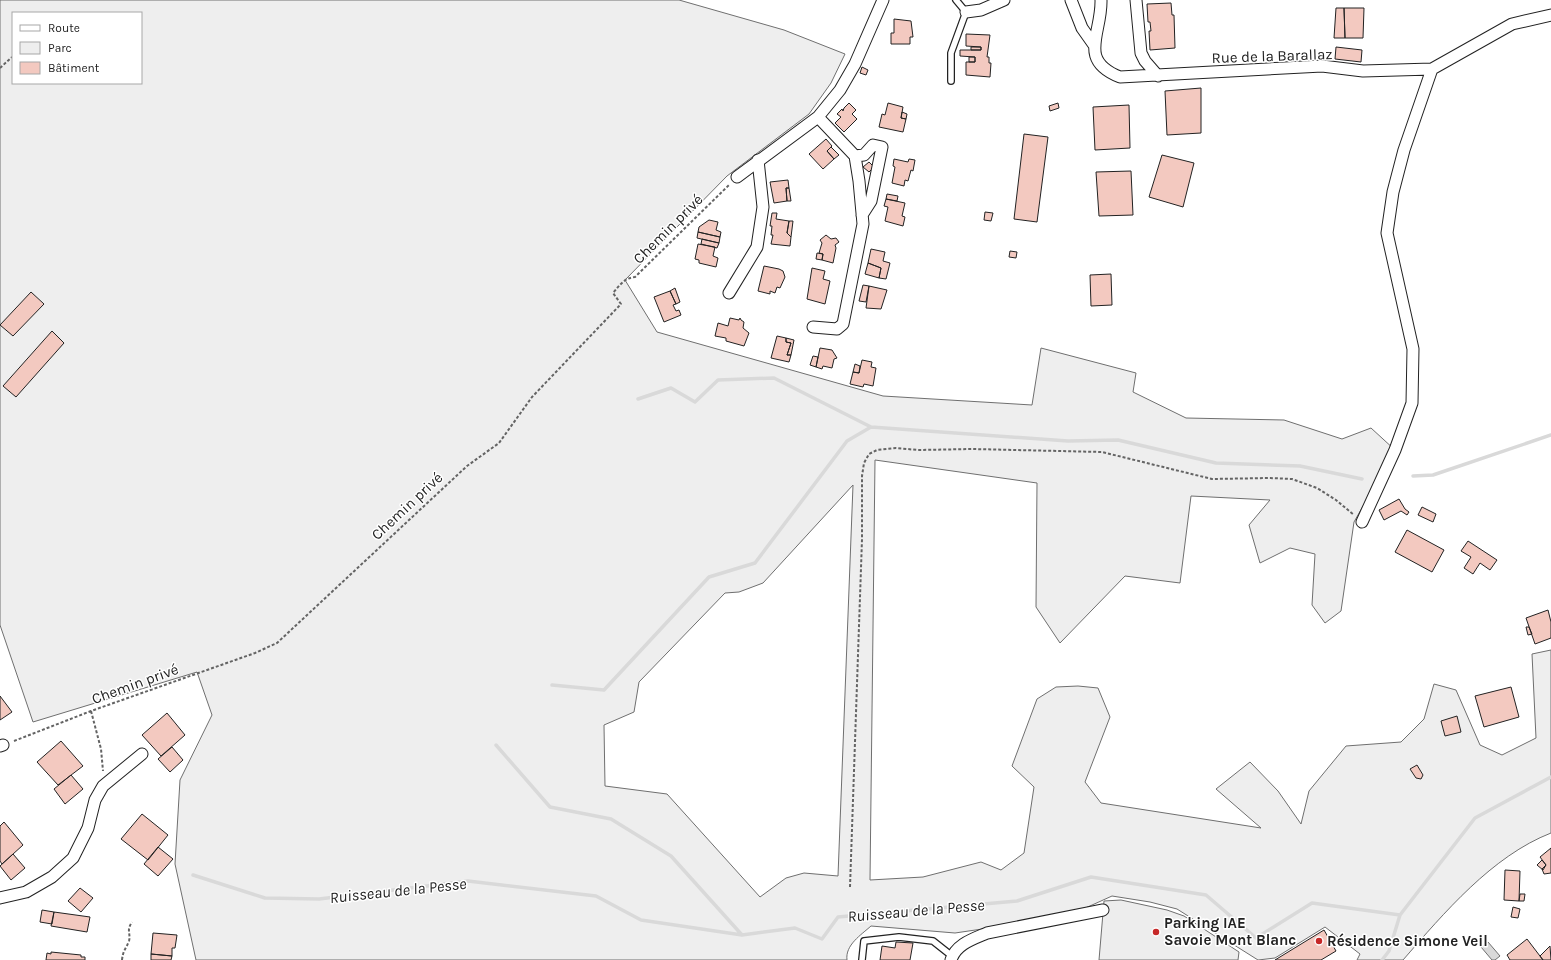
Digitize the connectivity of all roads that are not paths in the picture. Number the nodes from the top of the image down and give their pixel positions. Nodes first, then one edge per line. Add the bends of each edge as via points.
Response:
1 (883, 0) edge
2 (956, 0) edge
3 (1004, 0) edge
4 (1072, 0) edge
5 (1101, 0) edge
6 (1136, 0) edge
7 (966, 12) junction
8 (1551, 15) edge
9 (1094, 46) junction
10 (1432, 69) junction
11 (1158, 76) junction
12 (951, 81) dead end
13 (818, 117) junction
14 (855, 156) junction
15 (758, 160) junction
16 (737, 177) road end
17 (862, 215) junction
18 (729, 294) dead end
19 (813, 327) dead end
20 (1362, 522) road end
21 (142, 754) dead end
22 (0, 898) edge
23 (1103, 910) dead end
24 (952, 958) edge
25 (862, 960) edge

1 - 13 street via 855,64 840,90
2 - 7 lane
3 - 7 street via 981,10
4 - 9 street, Rue de la Barallaz via 1082,28
5 - 9 street
6 - 11 street via 1141,53
7 - 12 lane via 951,53
8 - 10 street, Rue de la Barallaz via 1512,24
9 - 11 street, Rue de la Barallaz via 1095,58 1107,72 1120,77
10 - 11 street, Rue de la Barallaz via 1363,71 1322,66
10 - 20 street via 1404,150 1393,192 1387,233 1413,349 1412,403 1395,450
13 - 14 street
13 - 15 street
14 - 17 street
14 - 17 street via 864,155 873,145 882,147 871,201
15 - 16 street
15 - 18 street via 763,206 757,247
17 - 19 street via 863,224 843,324 837,329
21 - 22 street via 103,786 95,800 88,828 73,858 52,877 26,892
23 - 24 street via 987,934 958,948
24 - 25 lane via 934,941 899,937 864,941

